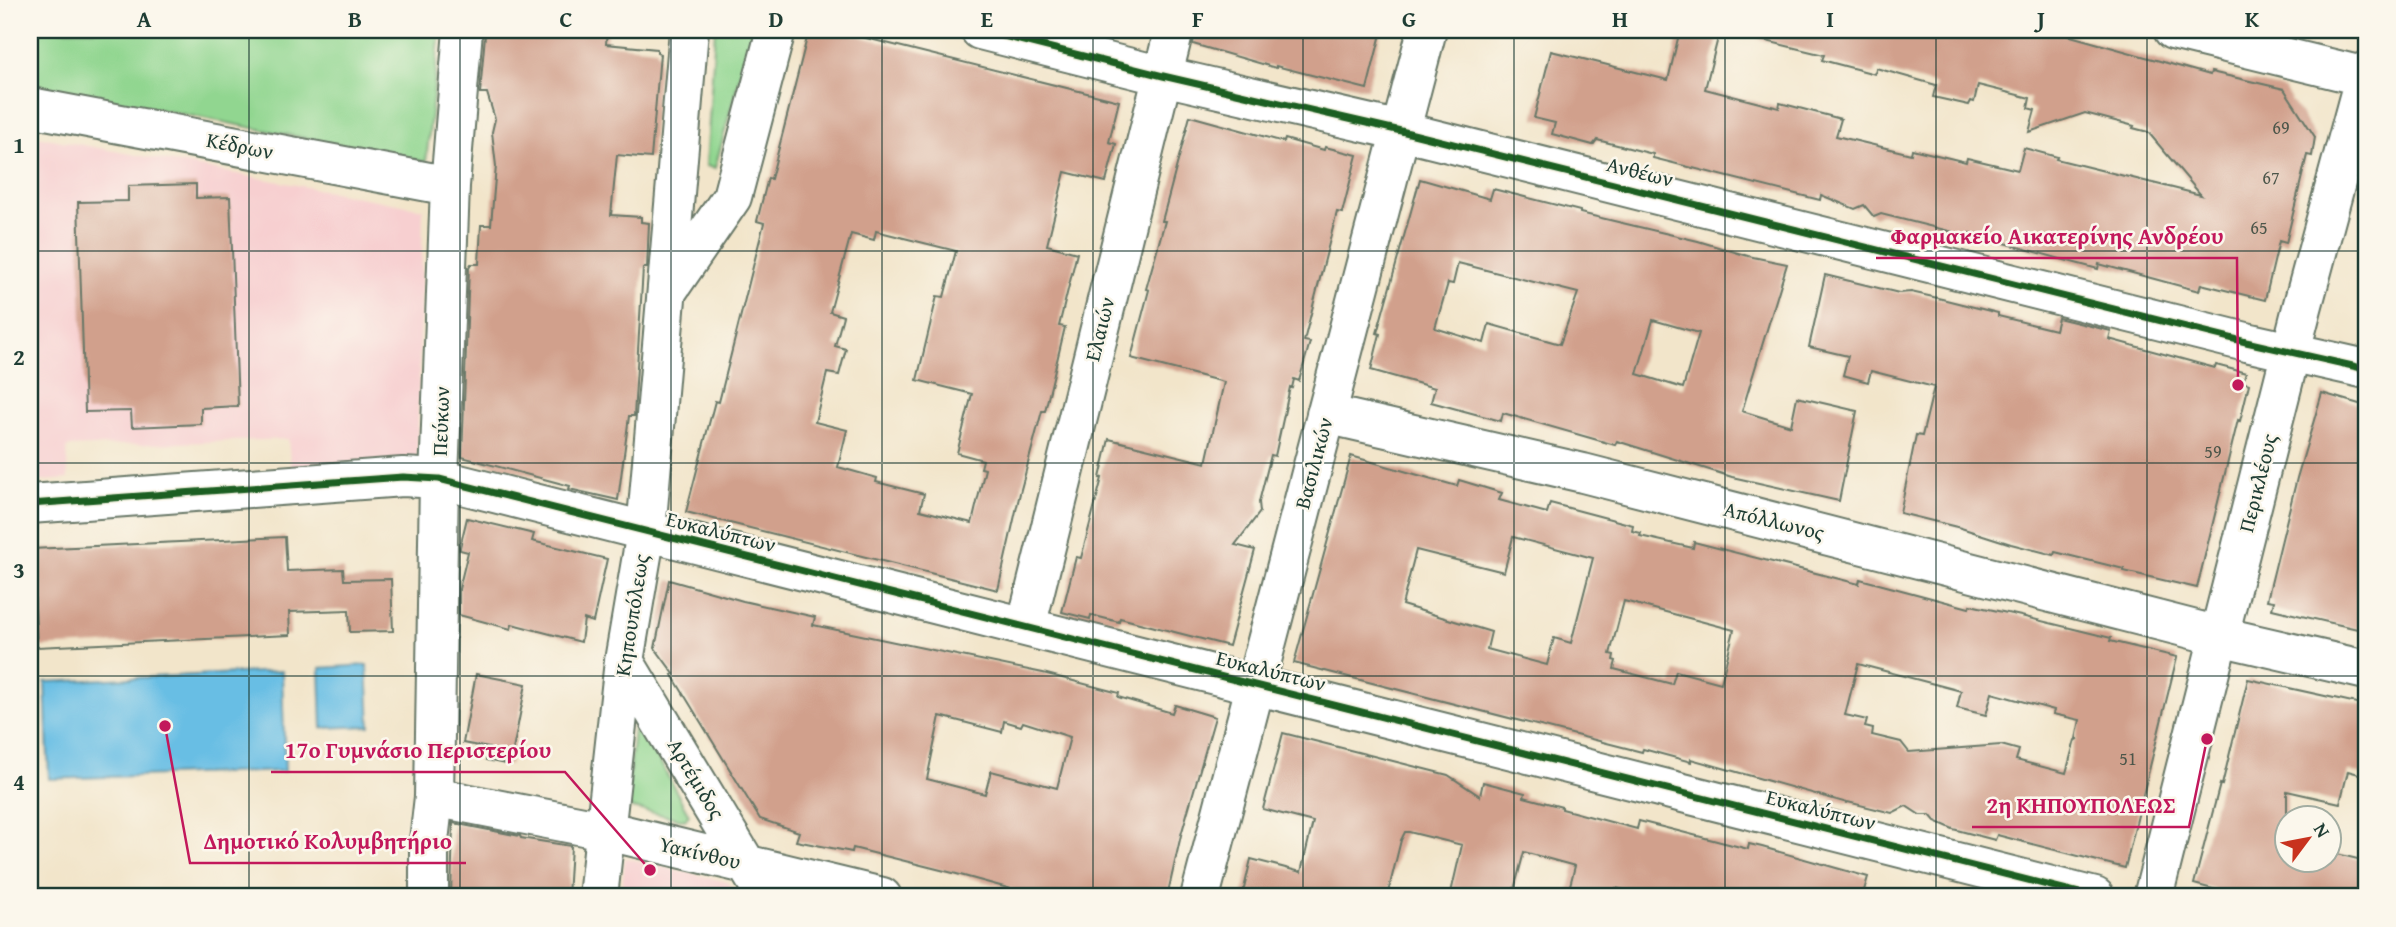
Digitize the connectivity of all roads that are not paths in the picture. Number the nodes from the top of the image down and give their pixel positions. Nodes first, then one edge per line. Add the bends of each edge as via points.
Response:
1 (463, 30) edge
2 (689, 30) edge
3 (776, 30) edge
4 (980, 30) edge
5 (1174, 30) edge
6 (1427, 30) edge
7 (2173, 30) edge
8 (2366, 75) edge
9 (1163, 76) junction
10 (30, 107) edge
11 (1401, 131) junction
12 (450, 186) junction
13 (666, 292) junction
14 (2291, 352) junction
15 (2366, 369) edge
16 (1326, 414) junction
17 (439, 479) junction
18 (30, 504) edge
19 (646, 532) junction
20 (1026, 627) junction
21 (2219, 636) junction
22 (624, 661) junction
23 (2366, 670) edge
24 (1255, 685) junction
25 (434, 797) junction
26 (604, 830) junction
27 (747, 864) junction
28 (1972, 882) edge
29 (429, 897) edge
30 (598, 897) edge
31 (766, 897) edge
32 (882, 897) edge
33 (1200, 897) edge
34 (2095, 897) edge
35 (2153, 897) edge

1 - 12 street, Πεύκων
2 - 13 street, Κηπουπόλεως
3 - 13 street via 732,197
4 - 9 street, Ανθέων
5 - 9 street, Ελαιών
6 - 11 street, Βασιλικών
7 - 8 street
8 - 14 street, Περικλέους
9 - 11 street, Ανθέων
9 - 20 street, Ελαιών
10 - 12 street, Κέδρων
11 - 14 street, Ανθέων
11 - 16 street, Βασιλικών
12 - 17 street, Πεύκων
13 - 19 street, Κηπουπόλεως
14 - 15 street, Ανθέων
14 - 21 street, Περικλέους
16 - 21 street, Απόλλωνος via 1583,473
16 - 24 street, Βασιλικών
17 - 18 street, Ευκαλύπτων via 403,477
17 - 19 street, Ευκαλύπτων
17 - 25 street, Πεύκων
19 - 20 street, Ευκαλύπτων
19 - 22 street, Κηπουπόλεως
20 - 24 street, Ευκαλύπτων
21 - 23 street, Απόλλωνος
21 - 35 street, Περικλέους
22 - 26 street, Κηπουπόλεως
22 - 27 street, Αρτέμιδος
24 - 28 street, Ευκαλύπτων
24 - 33 street, Βασιλικών
25 - 26 street, Υακίνθου
25 - 29 street, Πεύκων
26 - 27 street, Υακίνθου
26 - 30 street, Κηπουπόλεως
27 - 31 street, Αρτέμιδος
27 - 32 street, Υακίνθου
28 - 34 street, Ευκαλύπτων

